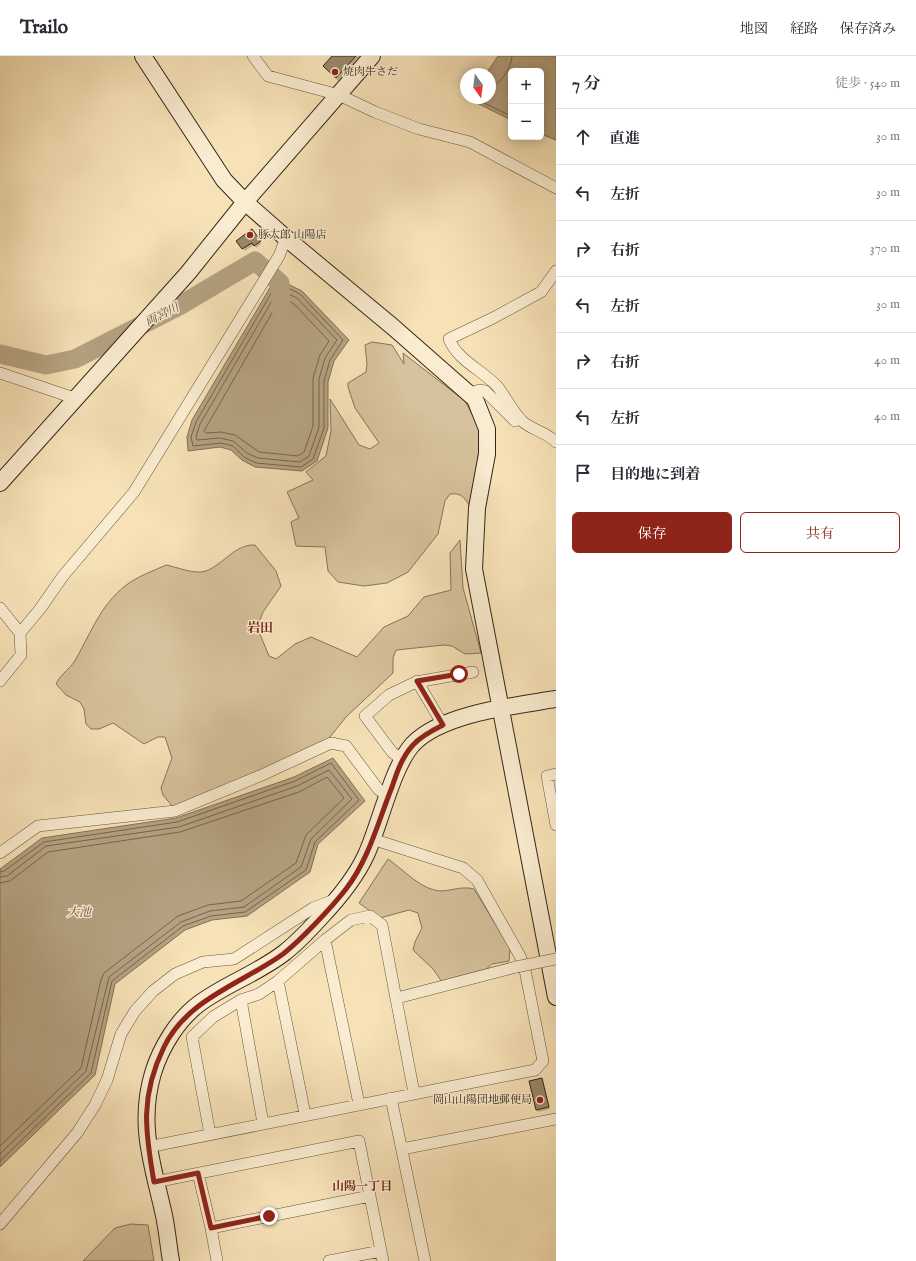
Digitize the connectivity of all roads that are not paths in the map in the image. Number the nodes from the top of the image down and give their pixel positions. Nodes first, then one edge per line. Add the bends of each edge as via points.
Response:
1 (143, 56) edge
2 (253, 56) edge
3 (372, 56) edge
4 (339, 94) junction
5 (556, 188) edge
6 (245, 202) junction
7 (286, 238) junction
8 (556, 271) edge
9 (0, 373) edge
10 (469, 394) junction
11 (77, 399) junction
12 (526, 424) junction
13 (556, 442) edge
14 (0, 483) edge
15 (0, 608) edge
16 (20, 633) junction
17 (473, 672) dead end
18 (0, 680) edge
19 (417, 681) junction
20 (556, 699) edge
21 (500, 708) junction
22 (443, 725) junction
23 (402, 760) junction
24 (556, 774) edge
25 (388, 796) junction
26 (556, 825) edge
27 (372, 839) junction
28 (0, 854) edge
29 (337, 899) junction
30 (325, 940) junction
31 (556, 959) edge
32 (278, 981) junction
33 (556, 997) edge
34 (397, 998) junction
35 (241, 1000) junction
36 (414, 1093) junction
37 (391, 1098) junction
38 (359, 1104) junction
39 (305, 1114) junction
40 (556, 1120) edge
41 (263, 1123) junction
42 (210, 1134) junction
43 (148, 1147) junction
44 (402, 1149) junction
45 (198, 1173) junction
46 (154, 1182) junction
47 (370, 1196) junction
48 (0, 1224) edge
49 (211, 1228) junction
50 (382, 1256) edge
51 (171, 1261) edge
52 (217, 1261) edge
53 (329, 1261) edge
54 (425, 1261) edge

1 - 6 street via 224,180
2 - 4 street via 268,76
3 - 4 street
4 - 5 street via 375,112 419,129 470,142
4 - 6 street
6 - 7 street
6 - 11 street via 188,273
7 - 10 street via 393,326
7 - 16 street via 279,256 134,492
8 - 12 street via 541,292 449,339 454,350 496,386
9 - 11 street
10 - 12 street via 479,390 485,391 518,424
10 - 21 street via 475,399 487,430 487,454 477,508 474,569
11 - 14 street
12 - 13 street via 550,435
15 - 16 street
16 - 18 street via 21,654
17 - 19 street
19 - 22 street
19 - 23 street via 389,695 365,716 392,752
20 - 21 street
21 - 22 street
21 - 33 street
22 - 23 street via 413,744
23 - 25 street
24 - 26 street via 546,776
25 - 27 street
25 - 28 street via 378,789 346,746 331,744 175,811 38,826
27 - 29 street via 366,856
27 - 36 street via 463,868 477,880 526,970 543,1061 535,1070
29 - 43 street via 284,953 200,1004 180,1025 164,1046 153,1072 146,1101
29 - 48 street via 313,908 234,959 203,962 175,974 153,991 135,1011 121,1034 107,1080 95,1106 77,1133
30 - 32 street
30 - 34 street via 351,920 370,916 382,925
30 - 38 street
31 - 34 street, bridge
32 - 35 street via 259,994
32 - 39 street
34 - 36 street
35 - 41 street
35 - 42 street via 213,1017 192,1037
36 - 37 street
37 - 38 street
37 - 44 street
38 - 39 street
39 - 41 street
40 - 44 street
41 - 42 street
42 - 43 street
43 - 46 street
44 - 54 street
45 - 46 street
45 - 47 street via 359,1141
45 - 49 street
46 - 51 street via 163,1211
47 - 49 street
47 - 50 street
49 - 52 street
50 - 53 street

